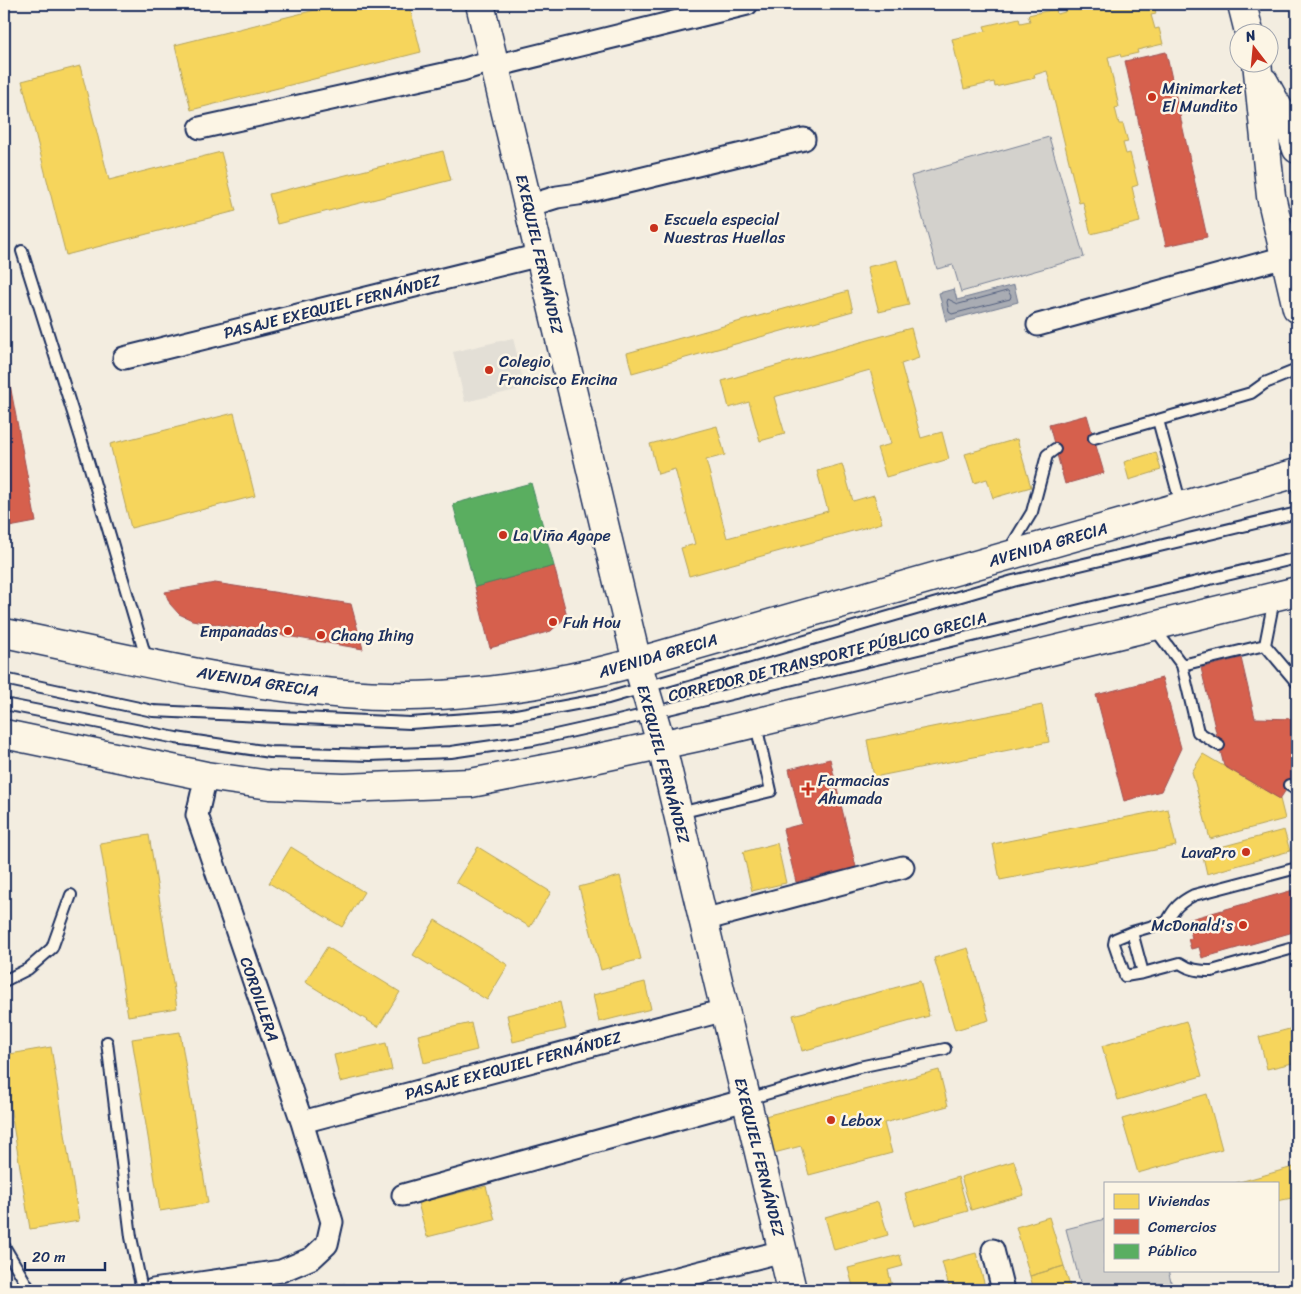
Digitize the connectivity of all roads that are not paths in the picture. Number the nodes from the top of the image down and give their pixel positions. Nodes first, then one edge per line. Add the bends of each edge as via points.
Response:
1 (480, 4) edge
2 (747, 4) edge
3 (1242, 4) edge
4 (1246, 22) edge
5 (494, 63) junction
6 (1258, 72) edge
7 (1260, 72) edge
8 (200, 128) dead end
9 (804, 139) dead end
10 (1297, 149) edge
11 (528, 206) junction
12 (22, 251) dead end
13 (540, 255) junction
14 (1285, 257) junction
15 (1297, 308) edge
16 (1038, 325) dead end
17 (124, 358) dead end
18 (1297, 370) edge
19 (1158, 420) junction
20 (1094, 438) dead end
21 (1056, 448) dead end
22 (1297, 473) edge
23 (1182, 506) junction
24 (1297, 513) edge
25 (1005, 556) junction
26 (1297, 558) edge
27 (1286, 594) edge
28 (1153, 626) junction
29 (4, 633) edge
30 (1265, 645) junction
31 (148, 662) junction
32 (637, 662) junction
33 (1182, 665) junction
34 (4, 679) edge
35 (1297, 683) edge
36 (648, 700) junction
37 (4, 704) edge
38 (756, 723) junction
39 (4, 734) edge
40 (661, 744) junction
41 (1219, 745) dead end
42 (206, 776) junction
43 (678, 813) junction
44 (902, 867) dead end
45 (1297, 868) edge
46 (71, 895) dead end
47 (703, 920) junction
48 (1132, 932) junction
49 (1297, 947) edge
50 (1143, 973) junction
51 (4, 980) edge
52 (725, 1010) junction
53 (107, 1042) dead end
54 (945, 1049) dead end
55 (746, 1100) junction
56 (302, 1122) junction
57 (404, 1196) dead end
58 (4, 1246) edge
59 (993, 1250) dead end
60 (783, 1251) junction
61 (30, 1290) edge
62 (142, 1290) edge
63 (153, 1290) edge
64 (630, 1290) edge
65 (792, 1290) edge
66 (1003, 1290) edge

1 - 5 main road, EXEQUIEL FERNÁNDEZ
2 - 5 street
3 - 4 main road
5 - 8 street
5 - 11 main road, EXEQUIEL FERNÁNDEZ
6 - 14 main road via 1272,196
7 - 10 main road
9 - 11 street
11 - 13 main road, EXEQUIEL FERNÁNDEZ
12 - 31 lane
13 - 17 street, PASAJE EXEQUIEL FERNÁNDEZ
13 - 32 main road, EXEQUIEL FERNÁNDEZ
14 - 15 main road
14 - 16 street
18 - 19 lane via 1265,383 1251,393
19 - 20 lane
19 - 23 lane
21 - 25 lane via 1047,456 1032,512
22 - 23 main road, AVENIDA GRECIA
23 - 25 main road, AVENIDA GRECIA
24 - 36 lane, CORREDOR DE TRANSPORTE PÚBLICO GRECIA via 1013,581
25 - 32 main road, AVENIDA GRECIA
26 - 36 lane, CORREDOR DE TRANSPORTE PÚBLICO GRECIA
27 - 28 main road
27 - 30 lane
28 - 33 lane
28 - 38 main road
29 - 31 main road, AVENIDA GRECIA
30 - 33 lane
30 - 35 lane
31 - 32 main road, AVENIDA GRECIA via 273,686 347,694 398,695 460,693 535,685
32 - 36 main road, EXEQUIEL FERNÁNDEZ
33 - 41 lane via 1198,732
34 - 36 lane, CORREDOR DE TRANSPORTE PÚBLICO GRECIA via 153,711 410,723 511,716 608,698
36 - 37 lane, CORREDOR DE TRANSPORTE PÚBLICO GRECIA via 524,742 451,752 370,755 270,752 176,738
36 - 40 main road, EXEQUIEL FERNÁNDEZ
38 - 40 main road
38 - 43 lane via 771,792
39 - 42 main road
40 - 42 main road via 471,782 344,788 270,785
40 - 43 main road, EXEQUIEL FERNÁNDEZ
42 - 56 street, CORDILLERA via 197,815
43 - 47 main road, EXEQUIEL FERNÁNDEZ
44 - 47 street
45 - 48 lane via 1194,895 1182,901 1167,922
46 - 51 lane via 52,948 28,969
47 - 52 main road, EXEQUIEL FERNÁNDEZ
48 - 50 lane
48 - 50 lane via 1114,938 1114,944 1125,976
49 - 50 lane via 1212,971 1198,971 1180,963
52 - 55 main road, EXEQUIEL FERNÁNDEZ
52 - 56 street, PASAJE EXEQUIEL FERNÁNDEZ
53 - 62 lane via 130,1237
54 - 55 lane via 859,1067
55 - 57 street
55 - 60 main road, EXEQUIEL FERNÁNDEZ
56 - 63 street, CORDILLERA via 332,1222 327,1244 312,1258 280,1271
58 - 61 lane
59 - 66 street
60 - 64 street
60 - 65 main road, EXEQUIEL FERNÁNDEZ

